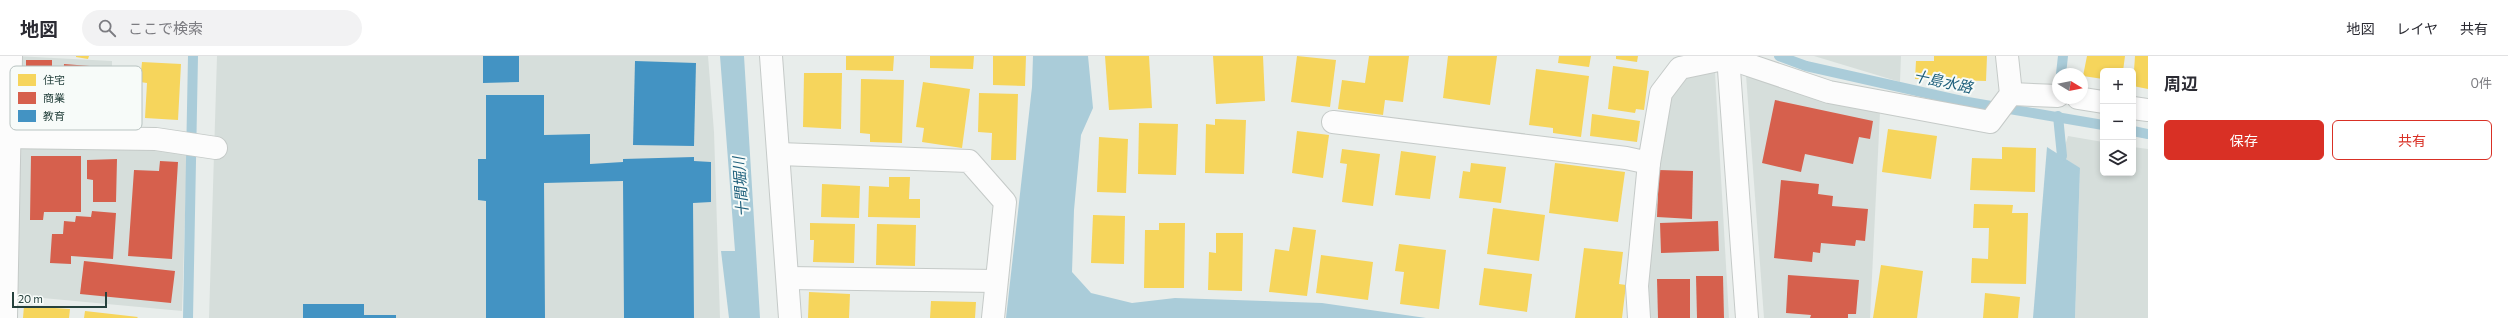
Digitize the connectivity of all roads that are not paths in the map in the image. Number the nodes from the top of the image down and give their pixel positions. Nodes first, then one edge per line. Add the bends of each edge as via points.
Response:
1 (11, 56) edge
2 (771, 56) edge
3 (2007, 56) edge
4 (1728, 57) edge
5 (10, 66) edge
6 (10, 66) edge
7 (2011, 94) junction
8 (2052, 96) edge
9 (2088, 100) edge
10 (2100, 102) edge
11 (2136, 108) edge
12 (2148, 110) edge
13 (1333, 122) dead end
14 (3, 137) edge
15 (216, 148) dead end
16 (779, 154) junction
17 (1649, 163) junction
18 (788, 278) junction
19 (996, 281) junction
20 (6, 318) edge
21 (790, 318) edge
22 (993, 318) edge
23 (1639, 318) edge
24 (1747, 318) edge

1 - 6 street
2 - 16 street
3 - 7 street
4 - 7 street via 1829,92 1990,122
4 - 17 street via 1680,68 1661,93
4 - 24 street
5 - 14 street
7 - 8 street
9 - 10 street
11 - 12 street
13 - 17 street
14 - 15 street via 156,139
14 - 20 street
16 - 18 street
16 - 19 street via 969,161 1005,202
17 - 23 street via 1637,286
18 - 19 street
18 - 21 street
19 - 22 street

